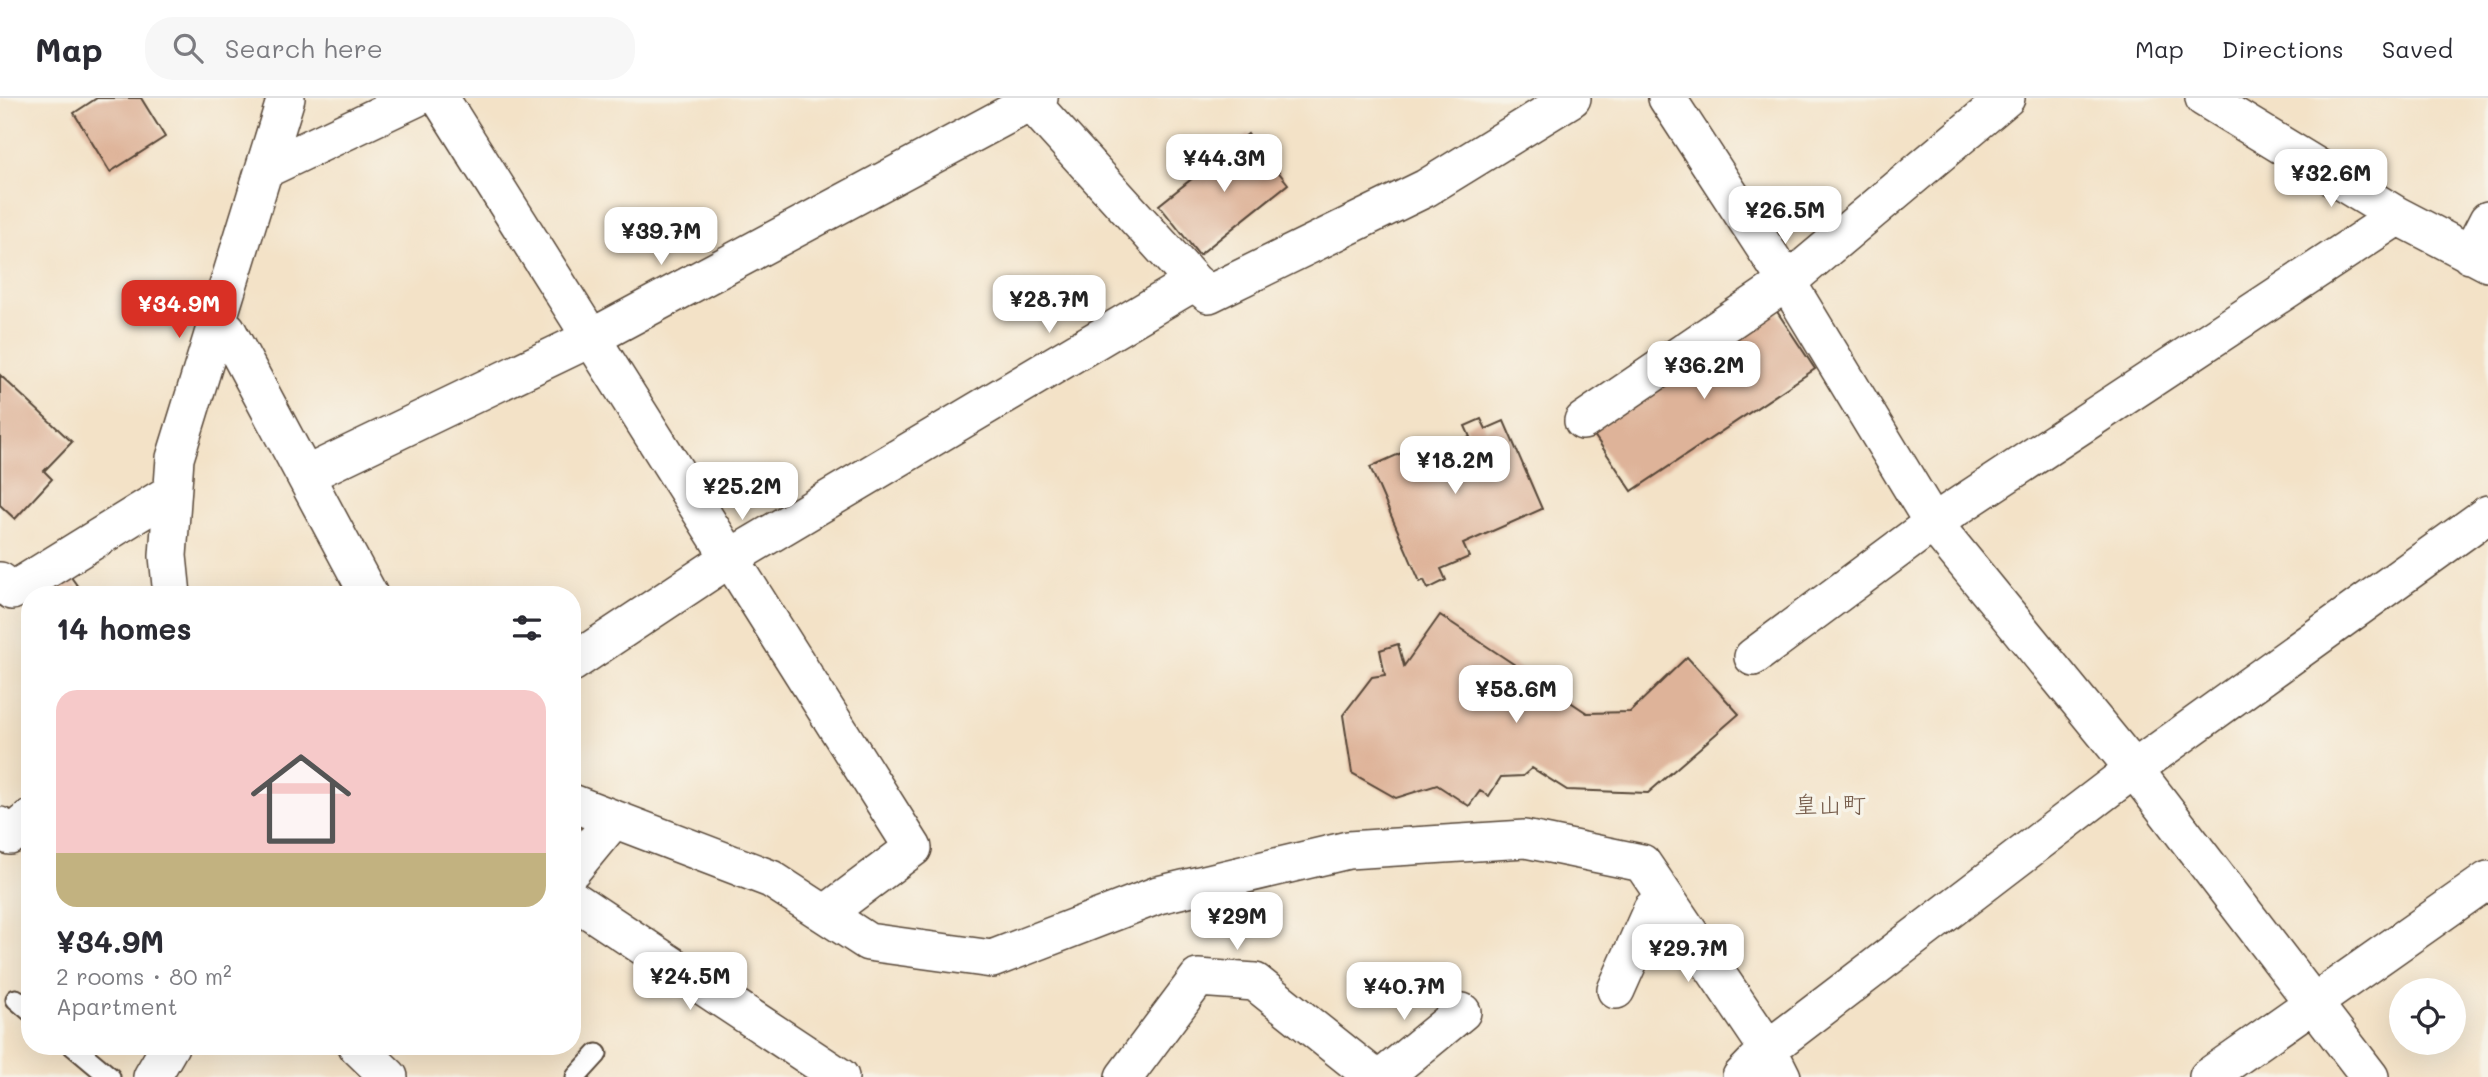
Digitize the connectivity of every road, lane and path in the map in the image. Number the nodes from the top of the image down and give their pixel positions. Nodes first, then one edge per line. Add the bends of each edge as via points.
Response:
1 (286, 98) edge
2 (415, 98) edge
3 (440, 98) edge
4 (1572, 98) edge
5 (1667, 98) edge
6 (2006, 98) edge
7 (2207, 99) edge
8 (1033, 100) edge
9 (264, 170) junction
10 (2398, 216) junction
11 (2488, 220) edge
12 (2479, 259) edge
13 (1194, 282) junction
14 (1787, 282) junction
15 (214, 324) junction
16 (589, 339) junction
17 (1584, 421) dead end
18 (306, 475) junction
19 (172, 492) junction
20 (2488, 514) edge
21 (1933, 523) junction
22 (730, 558) junction
23 (171, 586) edge
24 (364, 586) edge
25 (4, 593) edge
26 (581, 657) edge
27 (1753, 657) dead end
28 (2134, 769) junction
29 (581, 806) edge
30 (614, 819) junction
31 (0, 826) edge
32 (21, 826) edge
33 (581, 859) edge
34 (2488, 880) edge
35 (1665, 899) junction
36 (581, 905) edge
37 (825, 914) junction
38 (1616, 990) dead end
39 (2314, 1003) junction
40 (1462, 1012) dead end
41 (597, 1054) dead end
42 (84, 1055) edge
43 (165, 1055) edge
44 (366, 1055) edge
45 (1775, 1063) edge
46 (110, 1077) edge
47 (152, 1077) edge
48 (389, 1077) edge
49 (576, 1077) edge
50 (840, 1077) edge
51 (1124, 1077) edge
52 (1374, 1077) edge
53 (1383, 1077) edge
54 (1741, 1077) edge
55 (2208, 1077) edge
56 (2370, 1077) edge

1 - 9 street
2 - 9 street
3 - 16 street
4 - 13 street via 1426,188 1209,294
5 - 14 street
6 - 14 street
7 - 10 street
8 - 13 street
8 - 16 street
9 - 15 street
10 - 12 street
10 - 21 street
11 - 12 street
13 - 22 street
14 - 17 street
14 - 21 street
15 - 18 street via 227,330
15 - 19 street via 175,458
16 - 18 street
16 - 22 street
18 - 24 street
19 - 23 street via 167,556
19 - 25 street
20 - 28 street
21 - 27 street
21 - 28 street
22 - 26 street
22 - 37 street via 913,849
28 - 39 street
28 - 45 street
29 - 30 street
30 - 33 street
30 - 37 street via 771,880
31 - 32 street via 10,835
34 - 39 street
35 - 37 street via 1642,863 1525,839 1348,849 1158,895 992,959 868,942
35 - 38 street via 1652,909
35 - 45 street
36 - 50 street
39 - 55 street
39 - 56 street
40 - 53 street
41 - 49 lane
42 - 46 lane
43 - 47 street
44 - 48 street
45 - 54 street
51 - 52 street via 1198,978 1255,982

